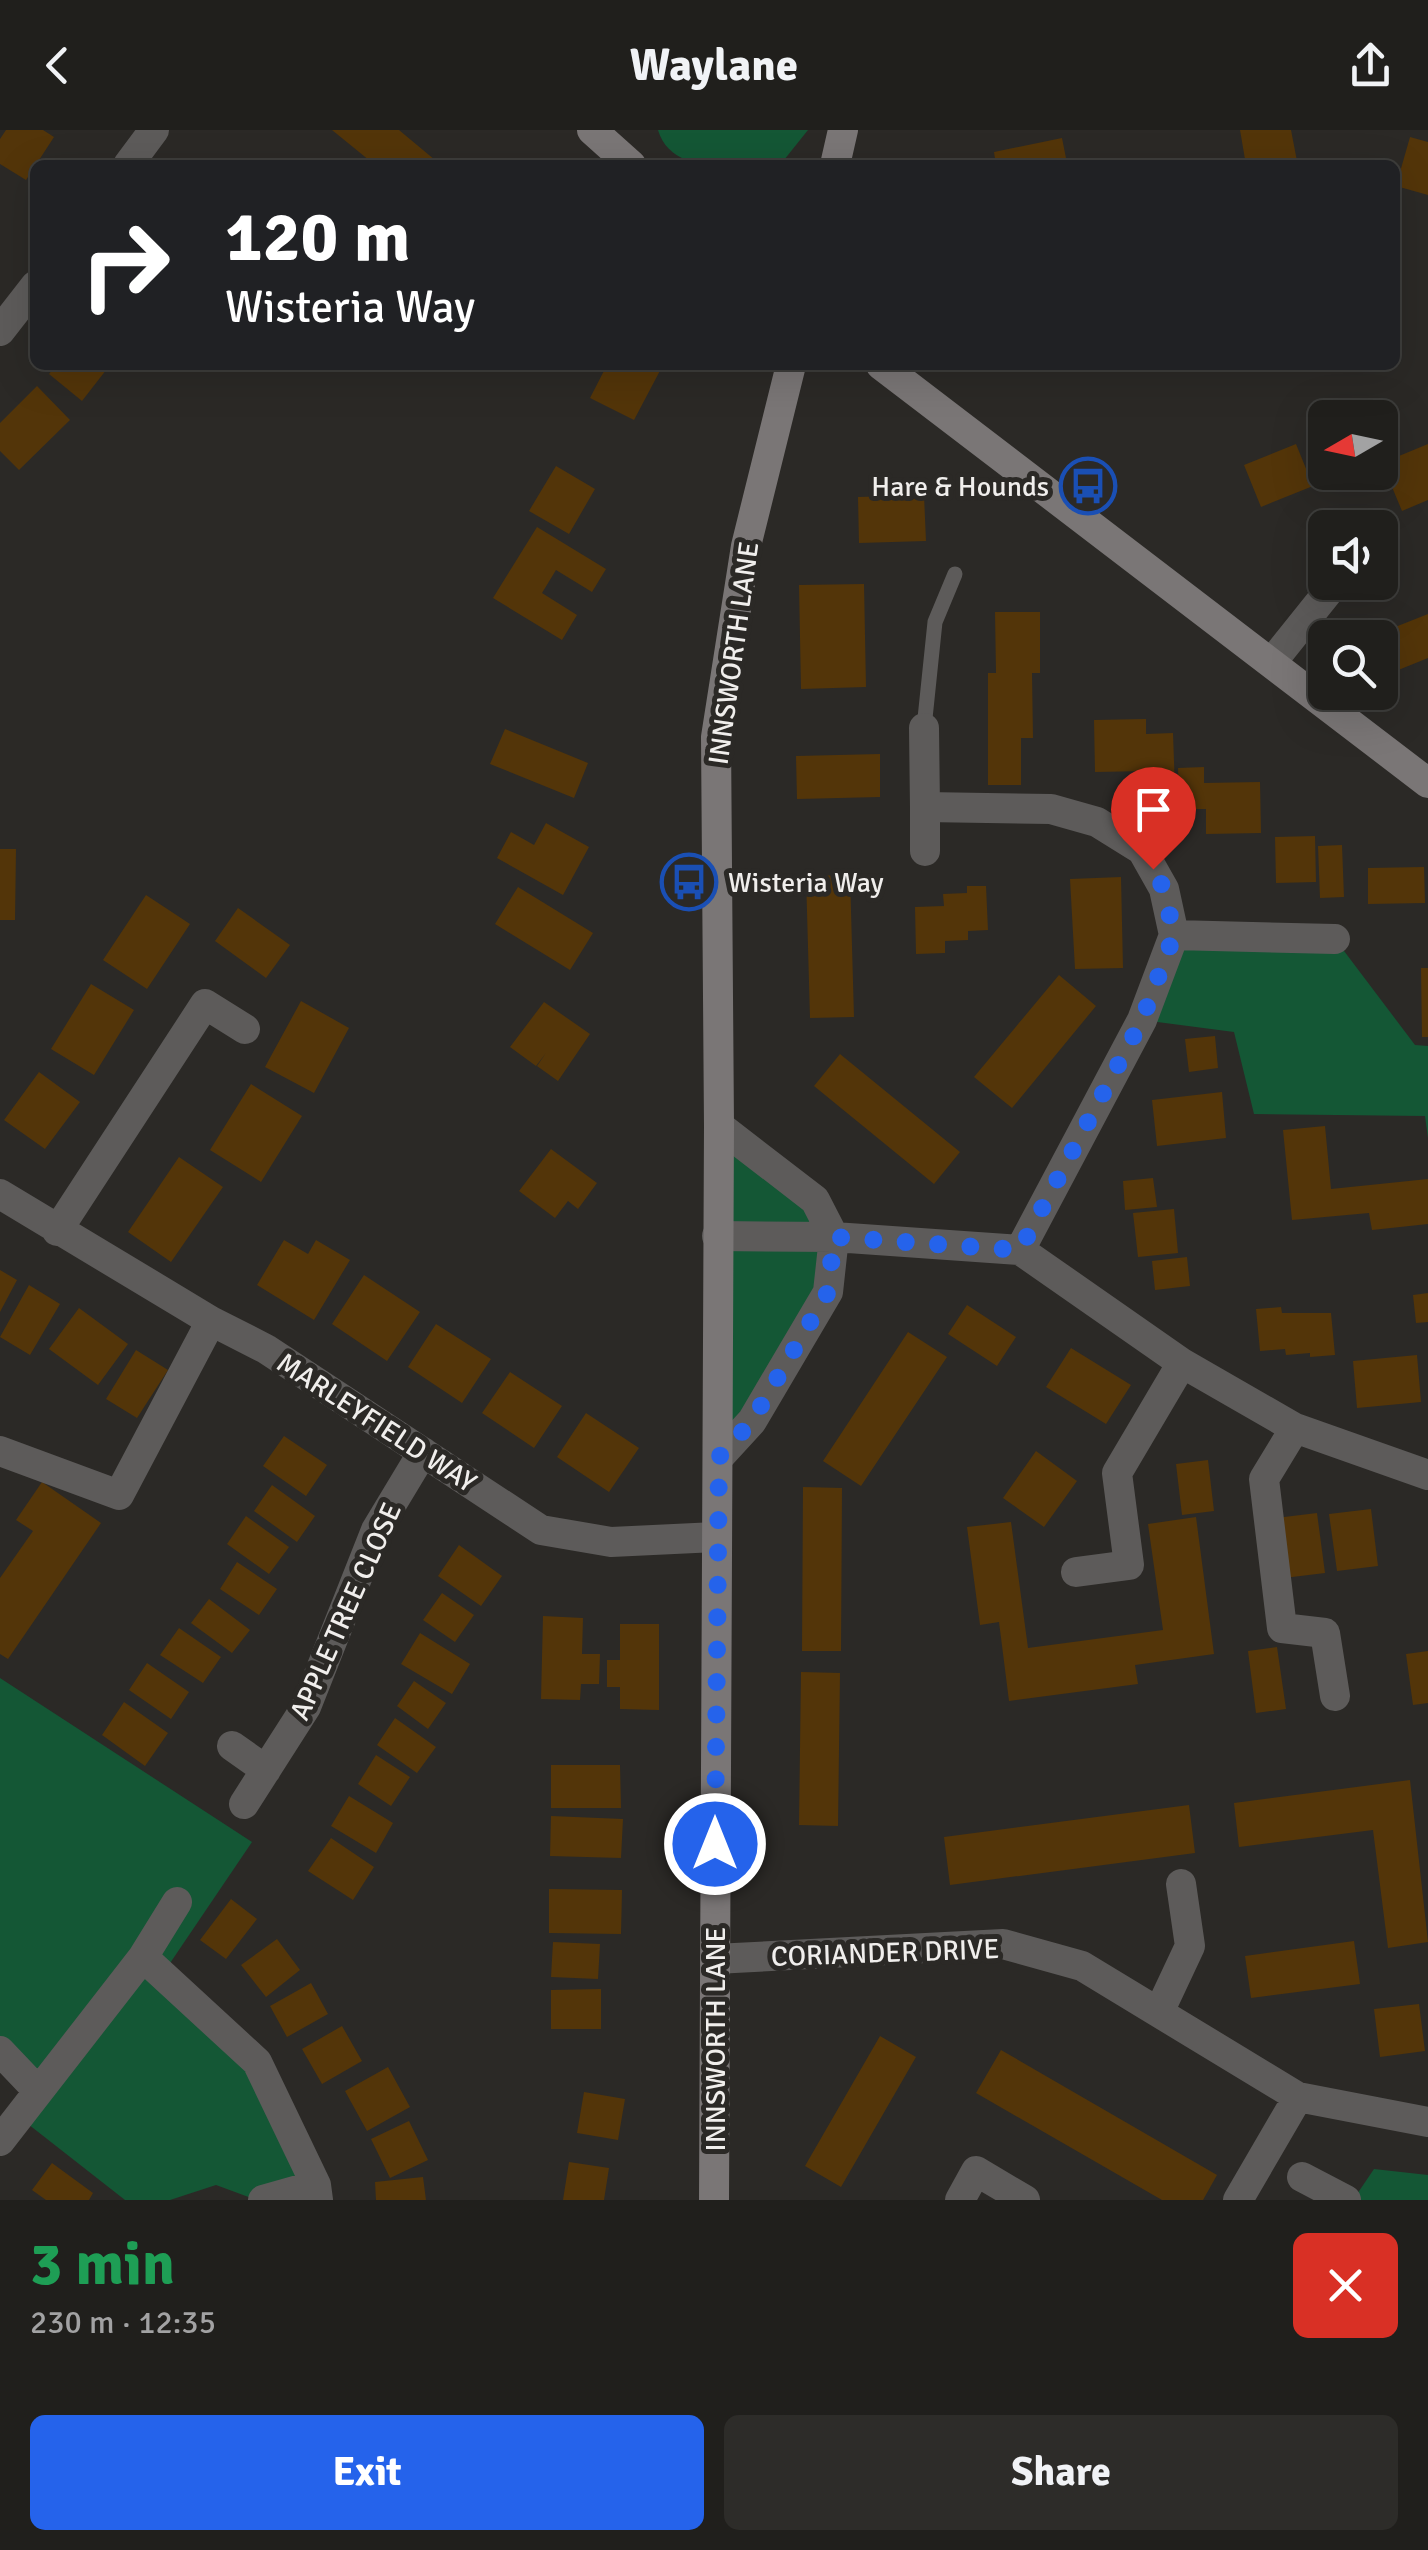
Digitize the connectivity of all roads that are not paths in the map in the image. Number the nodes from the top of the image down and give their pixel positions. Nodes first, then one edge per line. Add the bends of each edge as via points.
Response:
1 (154, 130) edge
2 (592, 130) edge
3 (842, 130) edge
4 (132, 160) edge
5 (625, 160) edge
6 (836, 160) edge
7 (30, 292) edge
8 (0, 331) edge
9 (790, 370) edge
10 (888, 370) edge
11 (955, 574) dead end
12 (1322, 600) edge
13 (1272, 662) junction
14 (924, 728) joint
15 (1428, 782) edge
16 (925, 807) junction
17 (925, 851) dead end
18 (1174, 935) junction
19 (1335, 938) dead end
20 (245, 1029) dead end
21 (719, 1126) junction
22 (0, 1194) edge
23 (57, 1231) junction
24 (718, 1236) junction
25 (834, 1237) junction
26 (1020, 1250) junction
27 (211, 1321) junction
28 (1182, 1363) junction
29 (1295, 1428) junction
30 (0, 1451) edge
31 (423, 1452) junction
32 (719, 1457) junction
33 (1428, 1475) edge
34 (716, 1537) junction
35 (1076, 1572) dead end
36 (1335, 1696) dead end
37 (232, 1746) dead end
38 (266, 1770) junction
39 (244, 1804) dead end
40 (1181, 1884) dead end
41 (176, 1902) dead end
42 (143, 1957) junction
43 (715, 1958) junction
44 (1158, 2012) junction
45 (0, 2051) edge
46 (38, 2091) junction
47 (1298, 2096) junction
48 (1428, 2122) edge
49 (0, 2140) edge
50 (1302, 2178) dead end
51 (317, 2193) edge
52 (263, 2200) edge
53 (714, 2200) edge
54 (960, 2200) edge
55 (1025, 2200) edge
56 (1238, 2200) edge
57 (1346, 2200) edge

1 - 4 street
2 - 5 street
3 - 6 street
7 - 8 street
9 - 21 street, INNSWORTH LANE via 746,546 716,738
10 - 13 street
11 - 14 lane via 935,622
12 - 13 street
13 - 15 street
14 - 16 street
16 - 17 street
16 - 18 street via 1050,809 1098,822 1142,850 1164,889
18 - 19 street
18 - 26 street via 1142,1020
20 - 23 street via 205,1004
21 - 24 street, INNSWORTH LANE
21 - 25 street via 816,1200
22 - 23 street, MARLEYFIELD WAY
23 - 27 street, MARLEYFIELD WAY
24 - 25 street
24 - 32 street, INNSWORTH LANE
25 - 26 street
25 - 32 street via 828,1292 752,1421
26 - 28 street
27 - 30 street via 119,1495
27 - 31 street, MARLEYFIELD WAY via 266,1348
28 - 29 street
28 - 35 street via 1117,1473 1129,1565
29 - 33 street
29 - 36 street via 1264,1479 1282,1628 1325,1633
31 - 34 street, MARLEYFIELD WAY via 541,1530 611,1542
31 - 38 street, APPLE TREE CLOSE via 376,1530 306,1707
32 - 34 street, INNSWORTH LANE
34 - 43 street, INNSWORTH LANE
37 - 38 street
38 - 39 street, APPLE TREE CLOSE
40 - 44 street via 1190,1946
41 - 42 street
42 - 46 street
42 - 51 street via 257,2062
43 - 44 street, CORIANDER DRIVE via 1003,1944 1082,1966
43 - 53 street, INNSWORTH LANE
44 - 47 street, CORIANDER DRIVE
45 - 46 street
46 - 49 street
47 - 48 street, CORIANDER DRIVE
47 - 56 street
50 - 57 street
51 - 52 street
54 - 55 street via 976,2172

